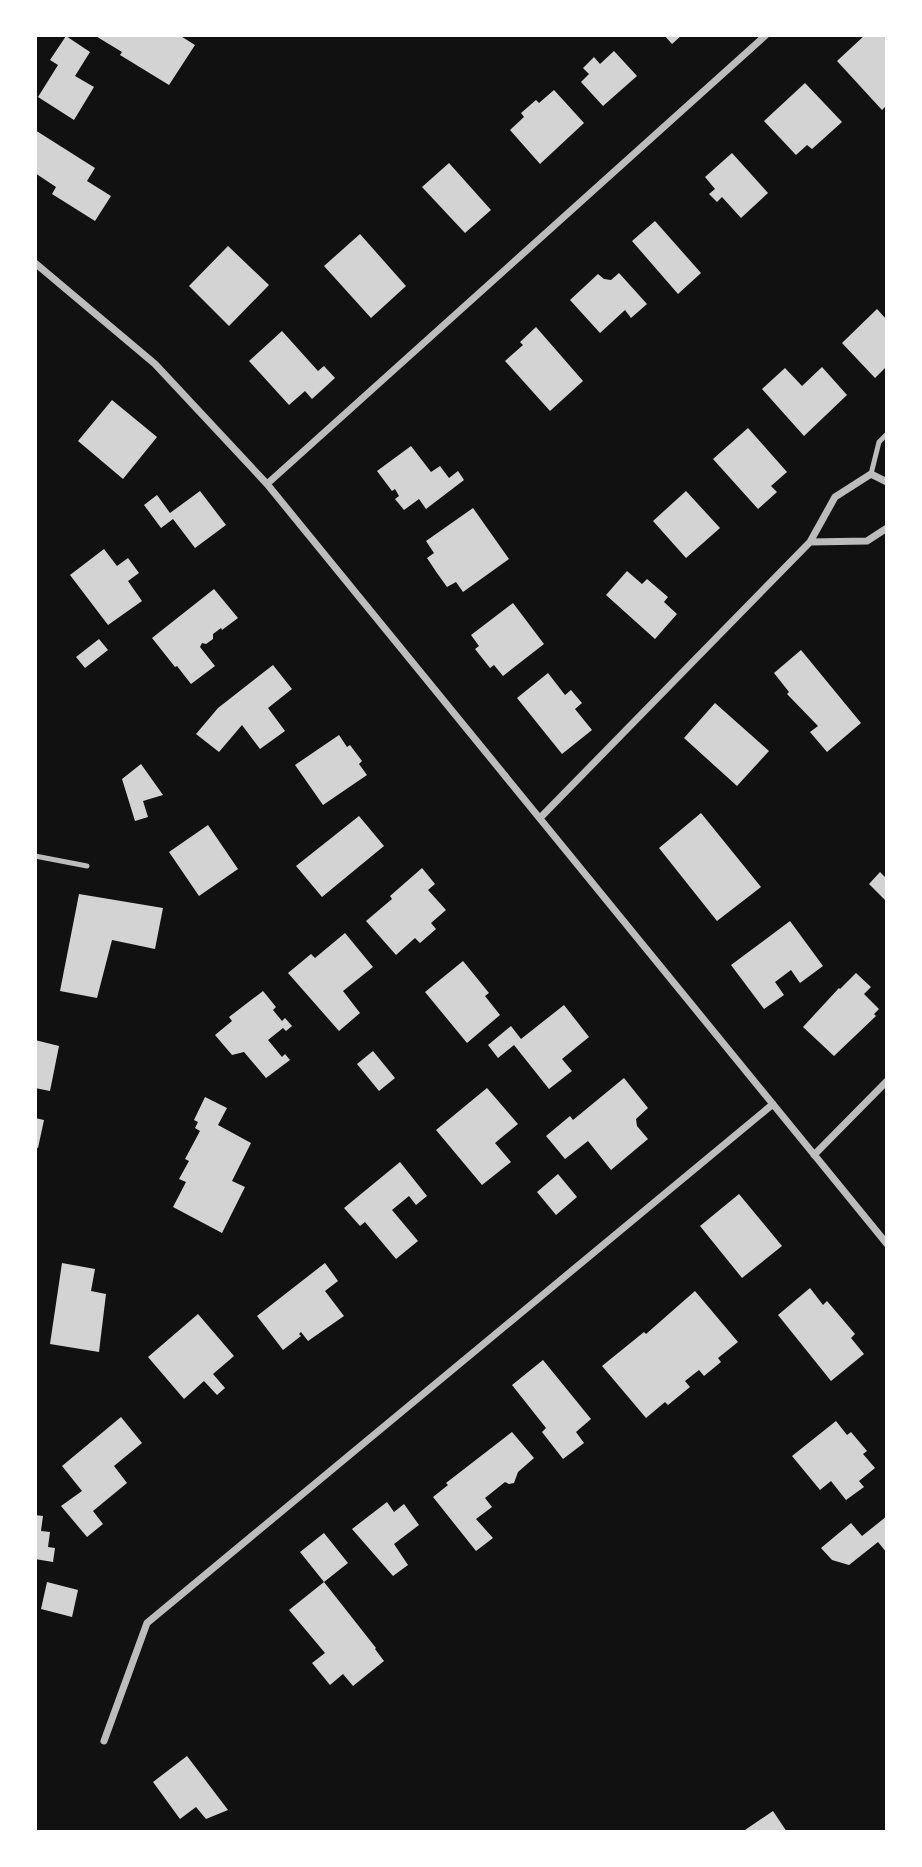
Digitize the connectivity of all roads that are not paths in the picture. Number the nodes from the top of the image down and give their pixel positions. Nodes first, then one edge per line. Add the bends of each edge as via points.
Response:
1 (765, 35) edge
2 (35, 263) edge
3 (887, 434) edge
4 (871, 474) junction
5 (887, 482) edge
6 (267, 484) junction
7 (887, 528) edge
8 (810, 542) junction
9 (540, 818) junction
10 (35, 856) edge
11 (87, 866) dead end
12 (887, 1081) edge
13 (773, 1104) junction
14 (814, 1155) junction
15 (887, 1244) edge
16 (104, 1741) dead end

1 - 6 street
2 - 6 street via 155,364
3 - 4 lane via 879,442
4 - 5 street
4 - 8 street via 835,497
6 - 9 street
7 - 8 street via 867,541
8 - 9 street
9 - 13 street
10 - 11 lane
12 - 14 street
13 - 14 street
13 - 16 street via 147,1623
14 - 15 street

